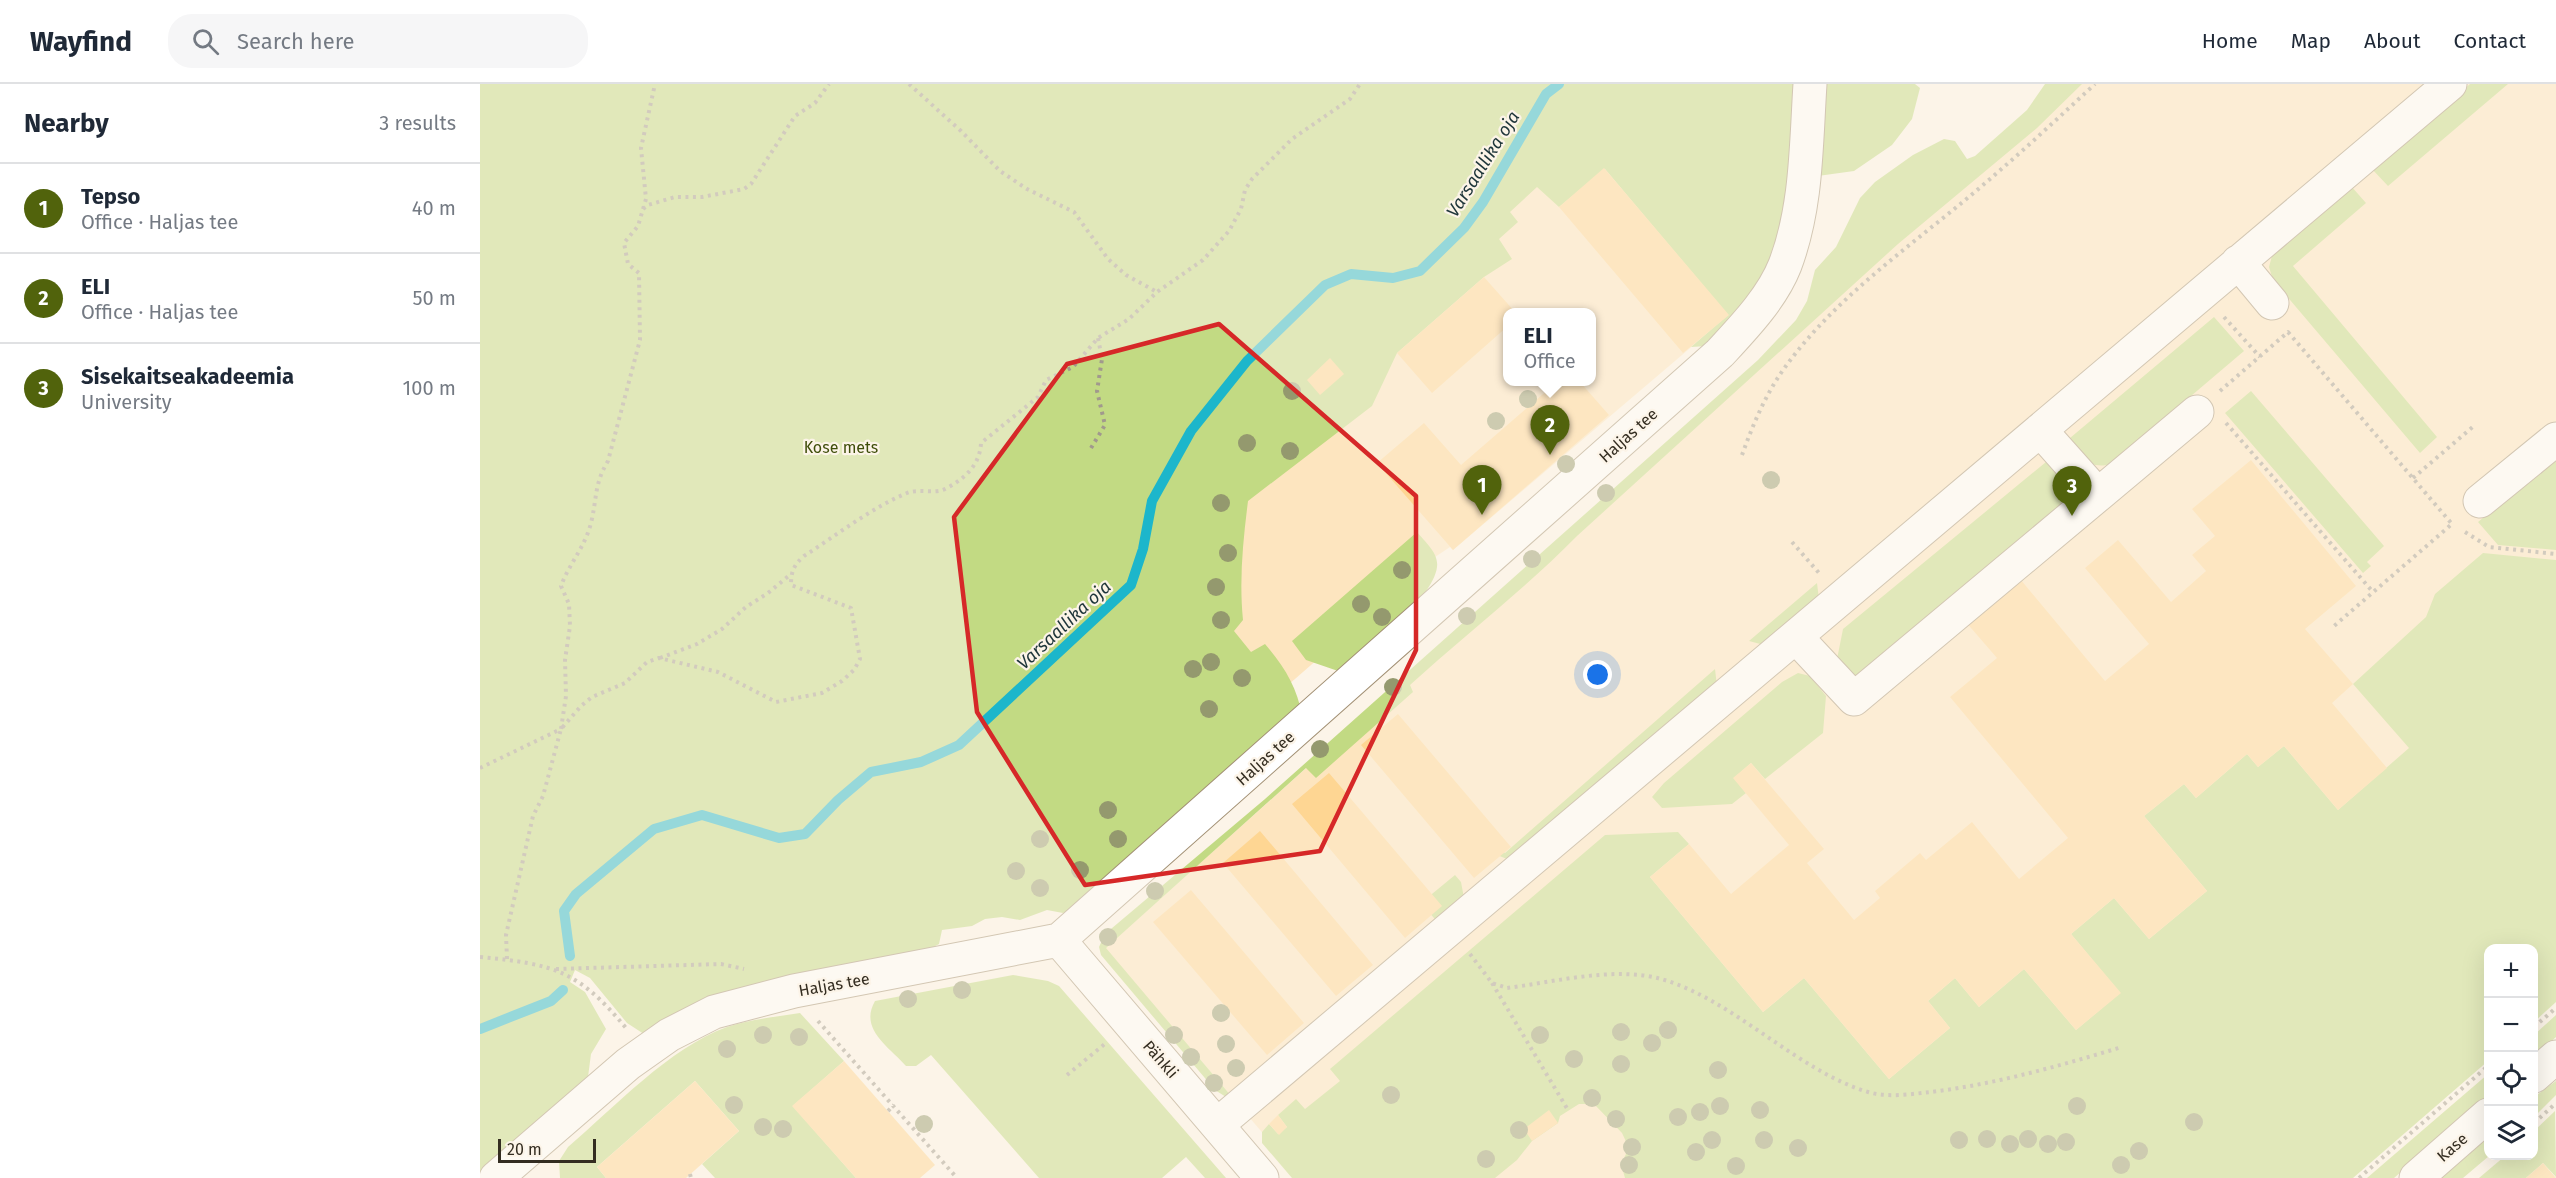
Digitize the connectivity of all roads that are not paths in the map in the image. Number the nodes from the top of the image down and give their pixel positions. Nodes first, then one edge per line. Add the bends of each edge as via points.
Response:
1 (1810, 84) edge
2 (2450, 84) edge
3 (2238, 262) junction
4 (2272, 303) dead end
5 (2202, 407) road end
6 (2040, 430) junction
7 (2556, 439) edge
8 (2098, 495) junction
9 (2480, 501) dead end
10 (1796, 637) junction
11 (1059, 940) junction
12 (2556, 1057) edge
13 (2538, 1073) edge
14 (2484, 1118) edge
15 (1217, 1125) junction
16 (514, 1172) edge
17 (1262, 1178) edge
18 (2416, 1178) edge

1 - 11 street, Haljas tee via 1803,202 1784,266 1754,316 1712,361
2 - 3 street
3 - 4 street
3 - 6 street
5 - 8 street
6 - 8 street
6 - 10 street
7 - 9 street
8 - 10 street via 1854,699
10 - 15 street
11 - 15 street, Pähkli
11 - 16 street, Haljas tee via 794,991 714,1012 669,1035 628,1064
12 - 13 street
14 - 18 street, Kase
15 - 17 street, Pähkli

